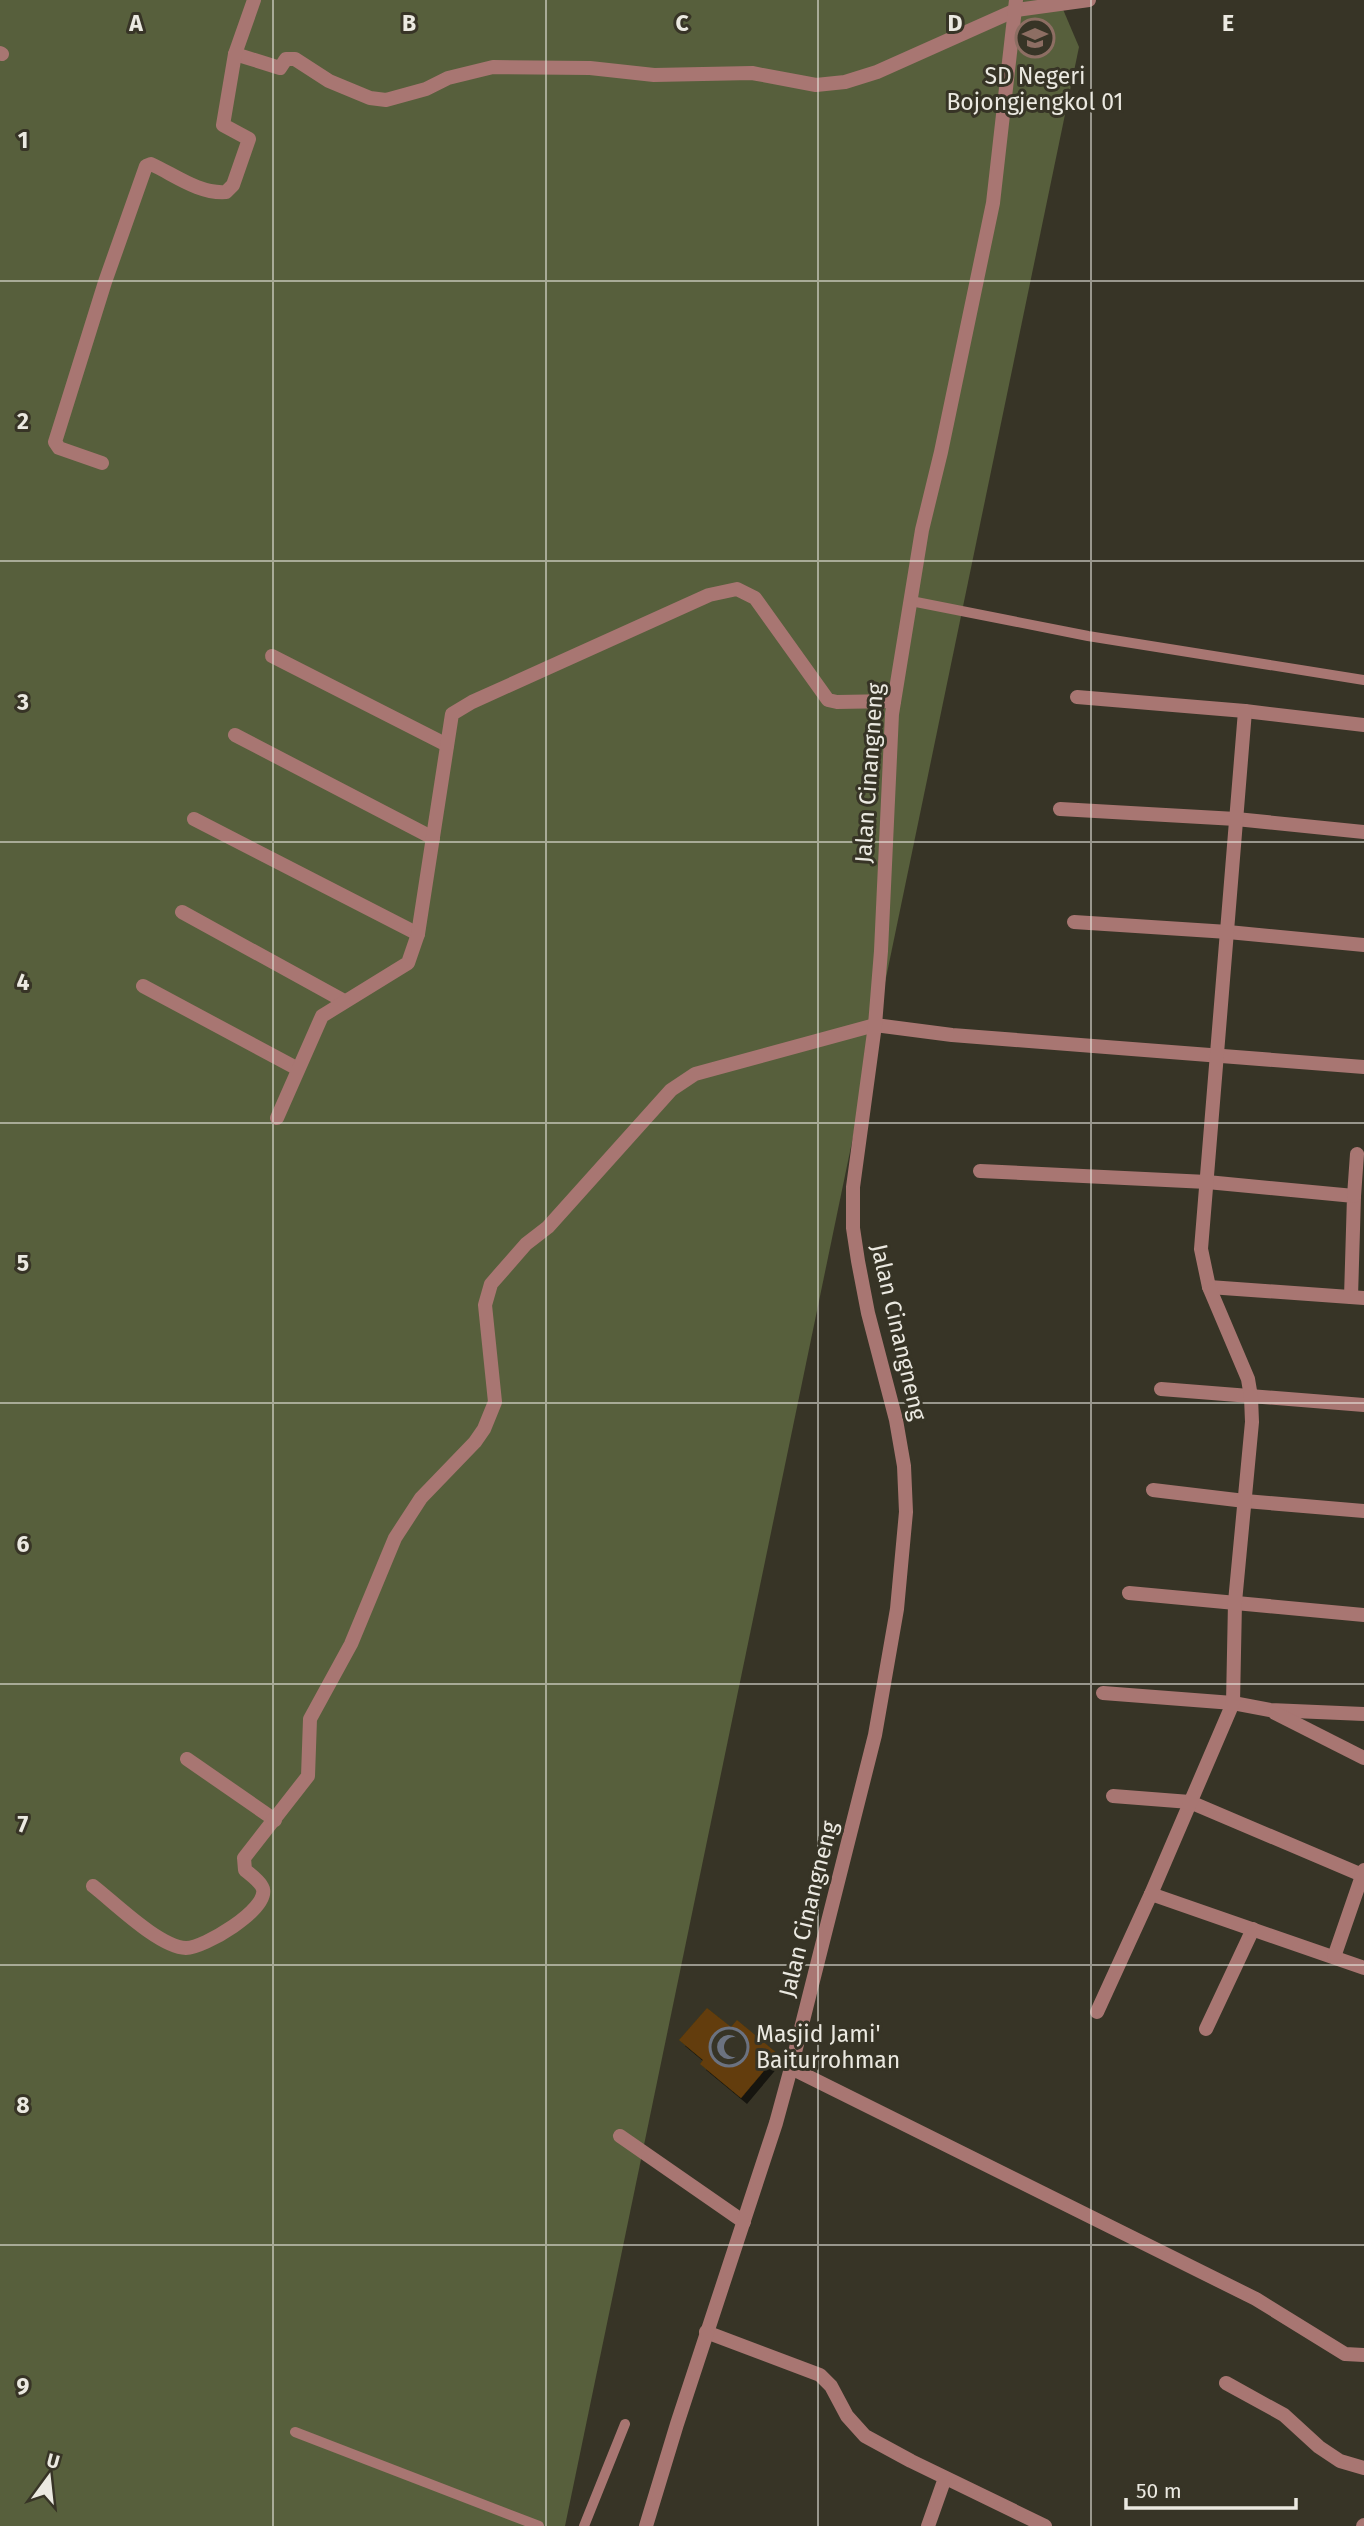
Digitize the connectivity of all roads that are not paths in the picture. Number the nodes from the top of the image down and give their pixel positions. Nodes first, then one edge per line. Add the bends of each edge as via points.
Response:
1 (254, 0) edge
2 (1089, 0) edge
3 (1016, 5) edge
4 (235, 54) junction
5 (102, 463) dead end
6 (911, 601) junction
7 (272, 656) dead end
8 (1364, 680) edge
9 (1077, 697) dead end
10 (894, 701) junction
11 (1245, 711) junction
12 (1364, 725) edge
13 (235, 735) dead end
14 (447, 745) junction
15 (1060, 809) dead end
16 (194, 819) dead end
17 (1236, 819) junction
18 (1364, 832) edge
19 (433, 838) junction
20 (181, 912) dead end
21 (1074, 922) dead end
22 (1228, 932) junction
23 (418, 934) junction
24 (1364, 945) edge
25 (143, 986) dead end
26 (344, 1001) junction
27 (875, 1026) junction
28 (1218, 1056) junction
29 (1364, 1067) edge
30 (298, 1069) junction
31 (277, 1118) dead end
32 (1357, 1154) dead end
33 (980, 1171) dead end
34 (1207, 1182) junction
35 (1354, 1196) junction
36 (1209, 1287) junction
37 (1358, 1298) edge
38 (1161, 1389) dead end
39 (1251, 1396) junction
40 (1364, 1405) edge
41 (1153, 1490) dead end
42 (1244, 1502) junction
43 (1364, 1511) edge
44 (1129, 1593) dead end
45 (1236, 1602) junction
46 (1364, 1615) edge
47 (1103, 1693) dead end
48 (1233, 1703) junction
49 (1270, 1710) junction
50 (1364, 1714) edge
51 (1364, 1758) edge
52 (187, 1759) dead end
53 (1113, 1796) dead end
54 (1190, 1801) junction
55 (275, 1820) junction
56 (1363, 1873) edge
57 (93, 1886) dead end
58 (1151, 1894) junction
59 (1253, 1929) junction
60 (1334, 1957) junction
61 (1364, 1969) edge
62 (1097, 2012) dead end
63 (1206, 2029) dead end
64 (791, 2068) junction
65 (620, 2136) dead end
66 (744, 2222) junction
67 (706, 2332) junction
68 (1364, 2355) edge
69 (1226, 2383) dead end
70 (625, 2424) dead end
71 (295, 2432) dead end
72 (1364, 2468) edge
73 (945, 2478) junction
74 (1026, 2522) edge
75 (539, 2526) edge
76 (584, 2526) edge
77 (646, 2526) edge
78 (928, 2526) edge
79 (1045, 2526) edge

1 - 4 street
2 - 3 street
3 - 4 street via 877,72 816,85 751,73 654,75 590,68 493,67 386,100 329,81 295,59 286,59 280,68
3 - 6 street, Jalan Cinangneng via 993,203 922,530
4 - 5 street via 223,125 250,142 233,185 216,193 151,164 146,166 105,282 55,442 59,448
6 - 8 lane via 1088,636
6 - 10 street, Jalan Cinangneng
7 - 14 street
9 - 11 street
10 - 14 street via 828,700 755,598 737,589 709,595 472,702 452,714
10 - 27 street, Jalan Cinangneng
11 - 12 street
11 - 17 street
13 - 19 street
14 - 19 street
15 - 17 street
16 - 23 street
17 - 18 street
17 - 22 street
19 - 23 street
20 - 26 street
21 - 22 street
22 - 24 street
22 - 28 street
23 - 26 street via 408,963
25 - 30 street
26 - 30 street via 322,1016
27 - 28 street
27 - 55 street via 722,1066 681,1082 491,1284 485,1306 495,1402 475,1442 421,1498 395,1538 351,1644 310,1719 309,1776
27 - 64 street, Jalan Cinangneng via 853,1187 853,1228 868,1313 896,1420 906,1512 897,1609 875,1735
28 - 29 street
28 - 34 street
30 - 31 street
32 - 35 street
33 - 34 street
34 - 35 street
34 - 36 street via 1201,1249
35 - 37 street
36 - 37 street
36 - 39 street
38 - 39 street
39 - 40 street
39 - 42 street
41 - 42 street
42 - 43 street
42 - 45 street
44 - 45 street
45 - 46 street
45 - 48 street
47 - 48 street
48 - 49 street
48 - 54 street
49 - 50 street
49 - 51 street
52 - 55 street
53 - 54 street
54 - 56 street
54 - 58 street
55 - 57 street via 244,1858 245,1870 261,1885 263,1895 229,1930 202,1945 185,1948 166,1941
56 - 60 street
58 - 59 street
58 - 62 street
59 - 60 street
59 - 63 street
60 - 61 street
64 - 66 street, Jalan Cinangneng
64 - 68 street via 1256,2299 1345,2354
65 - 66 street
66 - 67 street, Jalan Cinangneng
67 - 73 street via 820,2375 865,2436
67 - 77 street, Jalan Cinangneng
69 - 72 street via 1284,2415 1340,2461
70 - 76 lane
71 - 75 lane
73 - 74 street
73 - 78 street
74 - 79 street

